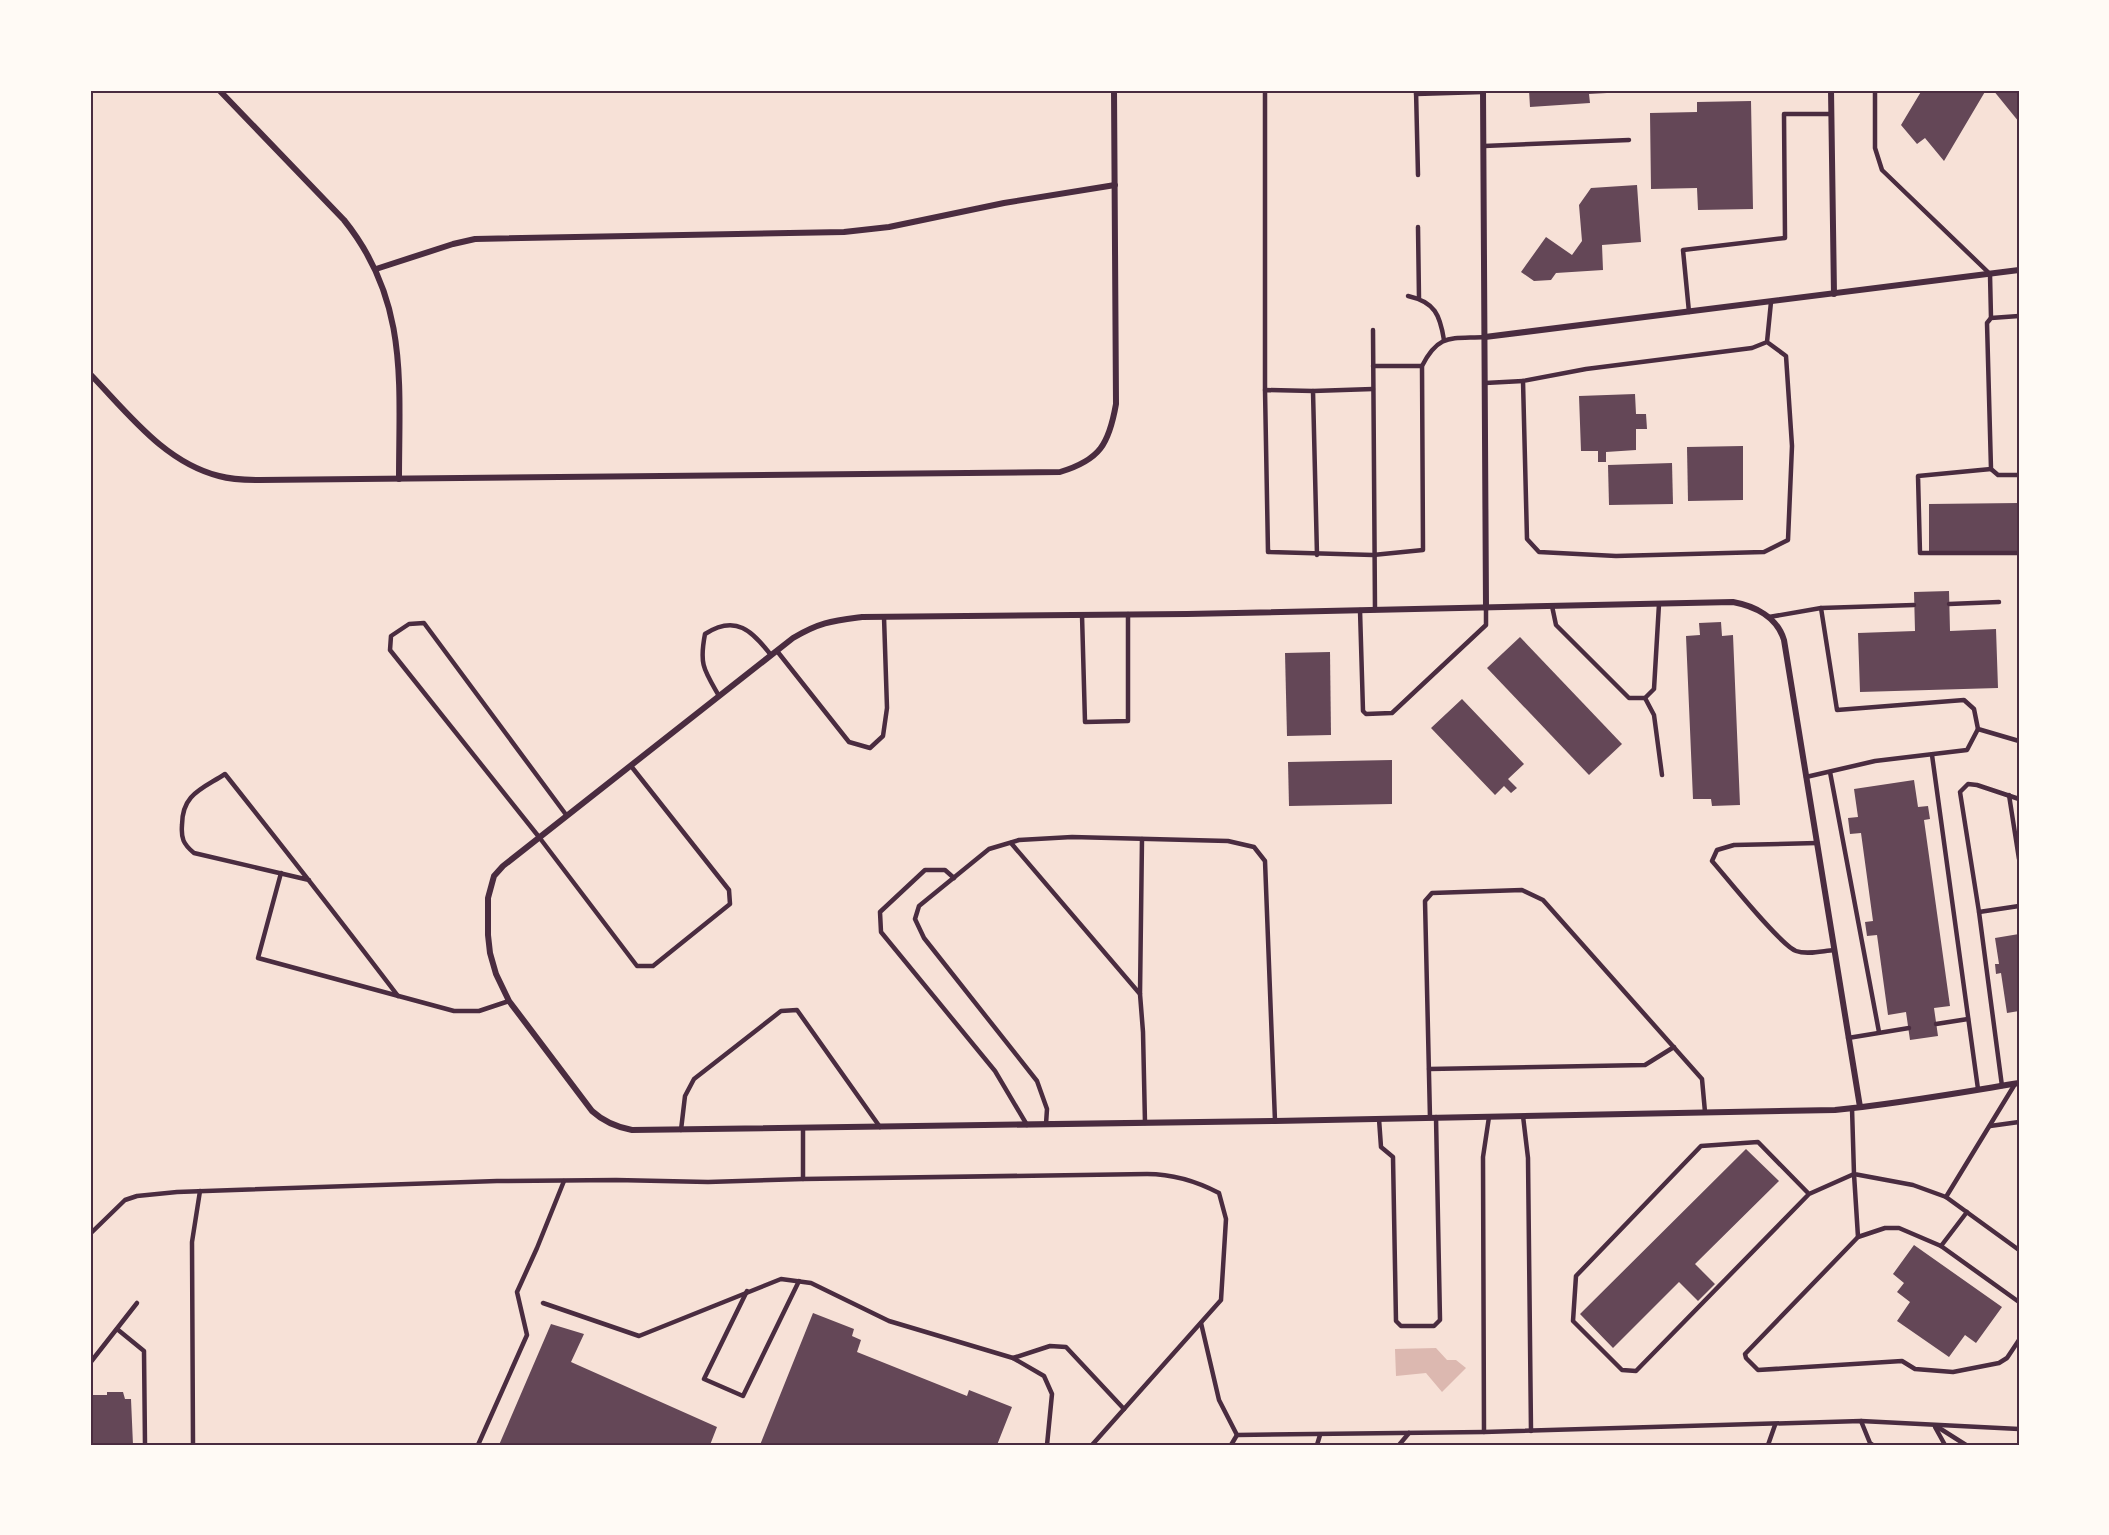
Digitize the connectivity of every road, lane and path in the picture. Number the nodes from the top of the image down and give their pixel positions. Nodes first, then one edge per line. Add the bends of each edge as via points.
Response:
1 (219, 90) edge
2 (1114, 90) edge
3 (1265, 90) edge
4 (1831, 90) edge
5 (1875, 90) edge
6 (1483, 91) edge
7 (1416, 92) edge
8 (1832, 114) junction
9 (1629, 141) dead end
10 (1484, 146) junction
11 (1418, 175) dead end
12 (1115, 185) junction
13 (1418, 227) dead end
14 (376, 269) junction
15 (2019, 270) edge
16 (1990, 274) junction
17 (1834, 294) junction
18 (1408, 296) dead end
19 (1419, 298) junction
20 (1772, 302) junction
21 (1689, 312) junction
22 (2019, 316) edge
23 (1991, 318) junction
24 (1373, 330) dead end
25 (1485, 337) junction
26 (1444, 340) junction
27 (1767, 342) junction
28 (1373, 366) junction
29 (1422, 366) junction
30 (90, 374) edge
31 (1523, 381) junction
32 (1485, 382) junction
33 (1266, 390) junction
34 (1373, 390) junction
35 (1313, 391) junction
36 (1991, 469) junction
37 (2019, 475) edge
38 (399, 479) junction
39 (2019, 553) edge
40 (1317, 555) junction
41 (1373, 555) junction
42 (1999, 602) dead end
43 (1659, 604) junction
44 (1949, 604) dead end
45 (1914, 605) dead end
46 (1552, 606) junction
47 (1486, 608) junction
48 (1821, 609) junction
49 (1360, 610) junction
50 (1375, 610) junction
51 (1128, 614) junction
52 (1082, 615) junction
53 (884, 617) junction
54 (1769, 617) junction
55 (777, 651) junction
56 (771, 656) junction
57 (719, 696) junction
58 (1645, 698) junction
59 (1978, 729) junction
60 (2019, 741) edge
61 (1932, 754) junction
62 (631, 766) junction
63 (1830, 772) junction
64 (1662, 775) dead end
65 (1806, 777) junction
66 (2009, 795) junction
67 (2019, 799) edge
68 (567, 816) junction
69 (539, 837) junction
70 (1142, 839) junction
71 (1011, 843) junction
72 (1816, 843) junction
73 (2019, 859) edge
74 (281, 873) junction
75 (954, 878) junction
76 (309, 880) junction
77 (2019, 906) edge
78 (1979, 912) junction
79 (1834, 950) junction
80 (1140, 994) junction
81 (398, 996) junction
82 (509, 1001) junction
83 (1968, 1019) junction
84 (1936, 1024) dead end
85 (1909, 1028) dead end
86 (1879, 1032) junction
87 (1848, 1038) junction
88 (1674, 1047) junction
89 (1429, 1069) junction
90 (2017, 1084) edge
91 (2002, 1086) junction
92 (1978, 1089) junction
93 (1860, 1107) junction
94 (1852, 1108) junction
95 (1706, 1112) junction
96 (1489, 1116) junction
97 (1523, 1116) junction
98 (1433, 1118) junction
99 (1380, 1119) junction
100 (1275, 1121) junction
101 (2019, 1122) edge
102 (1145, 1123) junction
103 (1046, 1124) junction
104 (1027, 1125) junction
105 (1990, 1126) junction
106 (880, 1127) junction
107 (803, 1128) junction
108 (681, 1130) junction
109 (1854, 1174) junction
110 (803, 1179) junction
111 (564, 1181) junction
112 (200, 1191) junction
113 (1809, 1194) junction
114 (1946, 1197) junction
115 (1967, 1212) junction
116 (90, 1234) edge
117 (1858, 1237) junction
118 (1941, 1246) junction
119 (2019, 1250) edge
120 (799, 1281) junction
121 (748, 1291) junction
122 (137, 1302) dead end
123 (2019, 1302) edge
124 (543, 1304) dead end
125 (1201, 1323) junction
126 (117, 1329) junction
127 (2019, 1340) edge
128 (1013, 1358) junction
129 (90, 1363) edge
130 (1124, 1409) junction
131 (1862, 1421) junction
132 (1934, 1424) junction
133 (1775, 1425) junction
134 (2019, 1429) edge
135 (1531, 1431) junction
136 (1484, 1432) junction
137 (1409, 1434) junction
138 (1237, 1435) junction
139 (1320, 1435) junction
140 (145, 1445) edge
141 (193, 1445) edge
142 (477, 1445) edge
143 (1047, 1445) edge
144 (1092, 1445) edge
145 (1231, 1445) edge
146 (1317, 1445) edge
147 (1399, 1445) edge
148 (1768, 1445) edge
149 (1873, 1445) edge
150 (1946, 1445) edge
151 (1966, 1445) edge

1 - 14 street via 344,220
2 - 12 street
3 - 33 lane
4 - 8 street
5 - 16 lane via 1875,148 1882,170
6 - 7 lane
6 - 10 street
7 - 11 lane
8 - 17 street
8 - 21 lane via 1784,114 1785,237 1683,250
9 - 10 lane
10 - 25 street
12 - 14 street via 844,232 475,239
12 - 38 street via 1116,404 1104,445 1077,467 1029,474
13 - 19 lane
14 - 38 street via 395,329
15 - 16 street
16 - 17 street
16 - 23 lane
17 - 20 street
18 - 19 lane
19 - 26 lane via 1434,310
20 - 21 street
20 - 27 lane
21 - 25 street
22 - 23 lane
23 - 36 lane via 1987,323
24 - 28 lane
25 - 26 lane
25 - 32 street
26 - 29 lane via 1431,349
27 - 31 lane via 1752,348
27 - 31 lane via 1786,356 1792,446 1788,540 1764,552 1616,556 1539,552 1527,539
28 - 29 lane
28 - 34 lane
29 - 41 lane via 1423,550
30 - 38 street via 166,450 218,476 261,480
31 - 32 lane
32 - 47 street
33 - 35 lane
33 - 40 lane via 1268,552
34 - 35 lane
34 - 41 lane
35 - 40 lane
36 - 37 lane via 1998,475
36 - 39 lane via 1918,476 1920,553
40 - 41 lane
41 - 50 lane
42 - 44 lane
43 - 46 street
43 - 54 street via 1733,602
43 - 58 lane via 1654,689
45 - 48 lane
46 - 47 street
46 - 58 lane via 1556,625 1629,698
47 - 49 lane via 1486,625 1392,713 1366,714
47 - 50 street
48 - 54 lane
48 - 59 lane via 1837,710 1964,700 1974,709
49 - 50 street
49 - 51 street
51 - 52 street
51 - 52 lane via 1128,721 1084,722
52 - 53 street
53 - 55 street via 814,626
53 - 55 lane via 887,708 883,736 870,748 849,742
54 - 65 street via 1784,640
55 - 56 street
56 - 57 street
56 - 57 lane via 756,636 740,627 717,626 705,634 702,667
57 - 62 street
58 - 64 lane via 1654,715
59 - 60 lane
59 - 61 lane via 1967,750
61 - 63 lane via 1875,761
61 - 83 lane
62 - 68 street
62 - 69 lane via 729,890 730,904 653,966 637,966
63 - 65 lane
63 - 86 lane
65 - 72 street
66 - 67 lane
66 - 73 lane
66 - 78 lane via 1968,784 1960,792
68 - 69 street
68 - 69 lane via 424,622 409,624 391,636 390,650
69 - 82 street via 494,876 488,898 490,953
70 - 71 lane via 1072,837
70 - 80 lane
70 - 100 lane via 1228,841 1254,847 1265,861
71 - 75 lane via 989,849
71 - 80 lane
72 - 79 street
72 - 79 lane via 1734,845 1717,850 1712,861 1793,950
74 - 76 lane
74 - 76 lane via 194,853 186,847 181,838 186,801 225,774
74 - 81 lane via 258,958
75 - 103 lane via 919,906 915,920 924,938 1037,1081 1047,1109
75 - 104 lane via 945,870 925,870 880,912 881,932 995,1071
76 - 81 lane
77 - 78 lane
78 - 91 lane
79 - 87 street
80 - 102 lane
81 - 82 lane via 466,1013
82 - 108 street via 601,1120 632,1130
83 - 84 lane
83 - 92 lane
85 - 86 lane
86 - 87 lane
87 - 93 street
88 - 89 lane via 1645,1065
88 - 89 lane via 1543,900 1522,890 1432,893 1425,901
88 - 95 lane via 1702,1078
89 - 98 lane
90 - 91 street
90 - 105 lane
91 - 92 street
92 - 93 street
93 - 94 street
94 - 95 street
94 - 109 lane
95 - 97 street
96 - 97 street
96 - 98 street
96 - 136 lane via 1483,1157
97 - 135 lane via 1528,1158
98 - 99 street
98 - 99 lane via 1440,1320 1434,1326 1401,1326 1396,1322 1393,1157 1381,1147
99 - 100 street
100 - 102 street
101 - 105 lane
102 - 103 street
103 - 104 street
104 - 106 street
105 - 114 lane
106 - 107 street
106 - 108 lane via 797,1010 781,1011 694,1079 685,1096
107 - 108 street
107 - 110 lane
109 - 113 lane
109 - 114 lane via 1913,1185
109 - 117 lane
110 - 111 lane
110 - 125 lane via 1159,1174 1197,1182 1219,1193 1226,1219 1221,1300
111 - 112 lane
111 - 142 lane via 517,1292 526,1335
112 - 116 lane via 125,1200
112 - 141 lane via 192,1242
113 - 113 lane via 1636,1371 1622,1370 1573,1321 1576,1276 1701,1146 1758,1142
114 - 115 lane
115 - 118 lane
115 - 119 lane
117 - 118 lane via 1885,1228 1899,1228
117 - 127 lane via 1745,1354 1758,1370 1902,1361 1916,1369 1953,1372 1999,1363
118 - 123 lane
120 - 121 lane via 781,1279
120 - 121 lane via 743,1396 704,1379
120 - 128 lane via 811,1283 889,1321
121 - 124 lane via 639,1336
122 - 126 lane
125 - 130 lane
125 - 138 lane via 1219,1400
126 - 129 lane
126 - 140 lane via 144,1351
128 - 130 lane via 1050,1346 1066,1347
128 - 143 lane via 1044,1376 1052,1394
130 - 144 lane
131 - 132 lane
131 - 133 lane
131 - 149 lane
132 - 134 lane
132 - 150 lane
132 - 151 lane
133 - 135 lane
133 - 148 lane
135 - 136 lane
136 - 137 lane
137 - 139 lane
137 - 147 lane
138 - 139 lane
138 - 145 lane
139 - 146 lane

